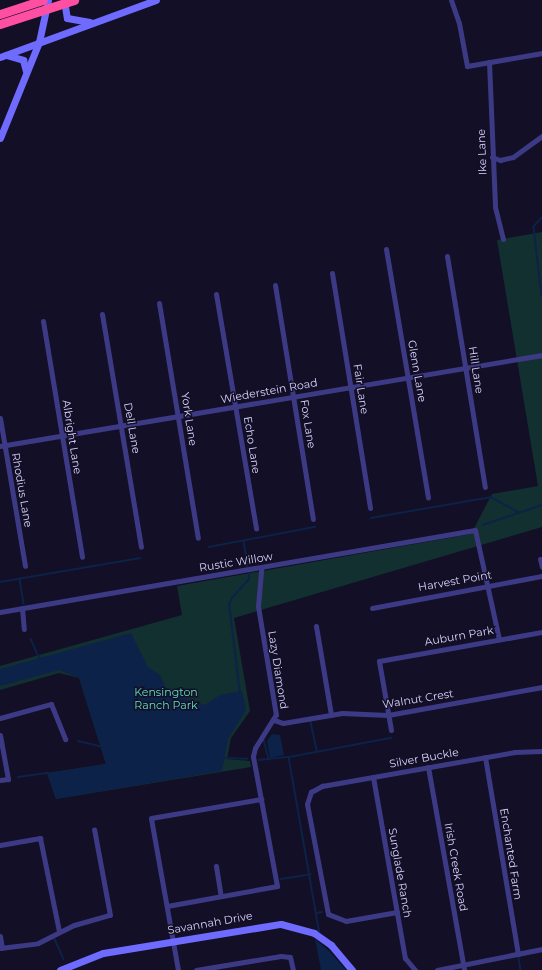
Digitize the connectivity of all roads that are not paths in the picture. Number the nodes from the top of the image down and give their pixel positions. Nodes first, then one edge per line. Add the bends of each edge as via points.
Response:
1 (43, 0) edge
2 (48, 0) edge
3 (64, 0) edge
4 (74, 0) edge
5 (156, 0) edge
6 (451, 0) edge
7 (0, 14) edge
8 (96, 22) junction
9 (0, 24) edge
10 (39, 42) junction
11 (542, 53) edge
12 (2, 56) edge
13 (489, 62) junction
14 (26, 75) junction
15 (542, 136) edge
16 (0, 138) edge
17 (492, 157) junction
18 (503, 239) dead end
19 (386, 249) dead end
20 (447, 256) dead end
21 (332, 274) dead end
22 (275, 284) dead end
23 (216, 294) dead end
24 (159, 303) dead end
25 (102, 314) dead end
26 (43, 321) dead end
27 (541, 355) edge
28 (466, 368) junction
29 (408, 378) junction
30 (350, 387) junction
31 (293, 397) junction
32 (236, 407) junction
33 (178, 416) junction
34 (0, 418) edge
35 (121, 426) junction
36 (62, 436) junction
37 (2, 446) edge
38 (485, 487) dead end
39 (428, 497) dead end
40 (370, 508) dead end
41 (313, 519) dead end
42 (256, 529) dead end
43 (198, 538) dead end
44 (141, 547) dead end
45 (82, 557) dead end
46 (540, 559) dead end
47 (25, 566) dead end
48 (542, 567) edge
49 (261, 568) junction
50 (542, 576) edge
51 (489, 586) junction
52 (22, 608) junction
53 (372, 608) dead end
54 (0, 612) edge
55 (316, 626) dead end
56 (24, 629) dead end
57 (542, 632) edge
58 (499, 639) junction
59 (542, 688) edge
60 (332, 715) junction
61 (388, 715) junction
62 (0, 718) edge
63 (274, 720) junction
64 (391, 730) dead end
65 (0, 735) edge
66 (65, 739) dead end
67 (542, 751) edge
68 (485, 757) junction
69 (428, 767) junction
70 (373, 777) junction
71 (0, 780) edge
72 (261, 799) junction
73 (94, 829) dead end
74 (0, 845) edge
75 (216, 866) dead end
76 (222, 896) junction
77 (167, 906) junction
78 (397, 912) junction
79 (59, 931) junction
80 (0, 936) edge
81 (173, 941) junction
82 (1, 948) edge
83 (542, 949) edge
84 (518, 954) junction
85 (464, 967) edge
86 (60, 970) edge
87 (178, 970) edge
88 (196, 970) edge
89 (293, 970) edge
90 (352, 970) edge
91 (414, 970) edge
92 (437, 970) edge

1 - 7 highway
2 - 10 main road
3 - 8 main road via 68,18 79,22
4 - 9 highway, bridge
5 - 8 main road
6 - 13 street via 460,23 467,66
8 - 10 main road
10 - 12 main road
10 - 14 main road
11 - 13 street
12 - 14 main road via 23,60
13 - 17 street, Ike Lane
14 - 16 main road
15 - 17 street via 513,157 500,160
17 - 18 street, Ike Lane via 495,208
19 - 29 street, Glenn Lane
20 - 28 street, Hill Lane
21 - 30 street, Fair Lane
22 - 31 street, Fox Lane
23 - 32 street, Echo Lane
24 - 33 street, York Lane
25 - 35 street, Dell Lane
26 - 36 street, Albright Lane
27 - 28 street, Wiederstein Road
28 - 29 street, Wiederstein Road
28 - 38 street, Hill Lane
29 - 30 street, Wiederstein Road
29 - 39 street, Glenn Lane
30 - 31 street, Wiederstein Road
30 - 40 street, Fair Lane
31 - 32 street, Wiederstein Road
31 - 41 street, Fox Lane
32 - 33 street, Wiederstein Road
32 - 42 street, Echo Lane
33 - 35 street, Wiederstein Road
33 - 43 street, York Lane
34 - 37 street, Rhodius Lane
35 - 36 street, Wiederstein Road
35 - 44 street, Dell Lane
36 - 37 street, Wiederstein Road
36 - 45 street, Albright Lane
37 - 47 street, Rhodius Lane
46 - 48 street
49 - 51 street, Rustic Willow via 475,530
49 - 52 street, Rustic Willow
49 - 63 street, Lazy Diamond via 258,606 275,708
50 - 51 street, Harvest Point
51 - 53 street, Harvest Point
51 - 58 street
52 - 54 street, Rustic Willow
52 - 56 street
55 - 60 street
57 - 58 street, Auburn Park
58 - 61 street, Auburn Park via 379,661
59 - 61 street, Walnut Crest
60 - 61 street, Walnut Crest
60 - 63 street, Walnut Crest via 283,723
61 - 64 street
62 - 66 street via 51,704
63 - 72 street, Lazy Diamond via 255,748 253,756
65 - 71 street via 8,779
67 - 68 street, Silver Buckle
68 - 69 street, Silver Buckle
68 - 84 street, Enchanted Farm
69 - 70 street, Silver Buckle
69 - 85 street, Irish Creek Road
70 - 78 street, Sunglade Ranch
70 - 78 street, Silver Buckle via 322,786 311,792 308,804 324,908 332,918 346,921
72 - 76 street, Lazy Diamond via 278,886
72 - 77 street via 151,818
73 - 79 street via 110,916
74 - 79 street via 40,838
75 - 76 street
76 - 77 street
77 - 81 street
78 - 91 street, Sunglade Ranch via 405,958
79 - 82 street via 38,943
80 - 82 street
81 - 86 main road, Savannah Drive via 103,952
81 - 87 street
81 - 90 main road, Savannah Drive via 265,924 296,926 314,933 331,945
83 - 84 street
84 - 85 street
85 - 92 street
88 - 89 street via 272,957 290,957

